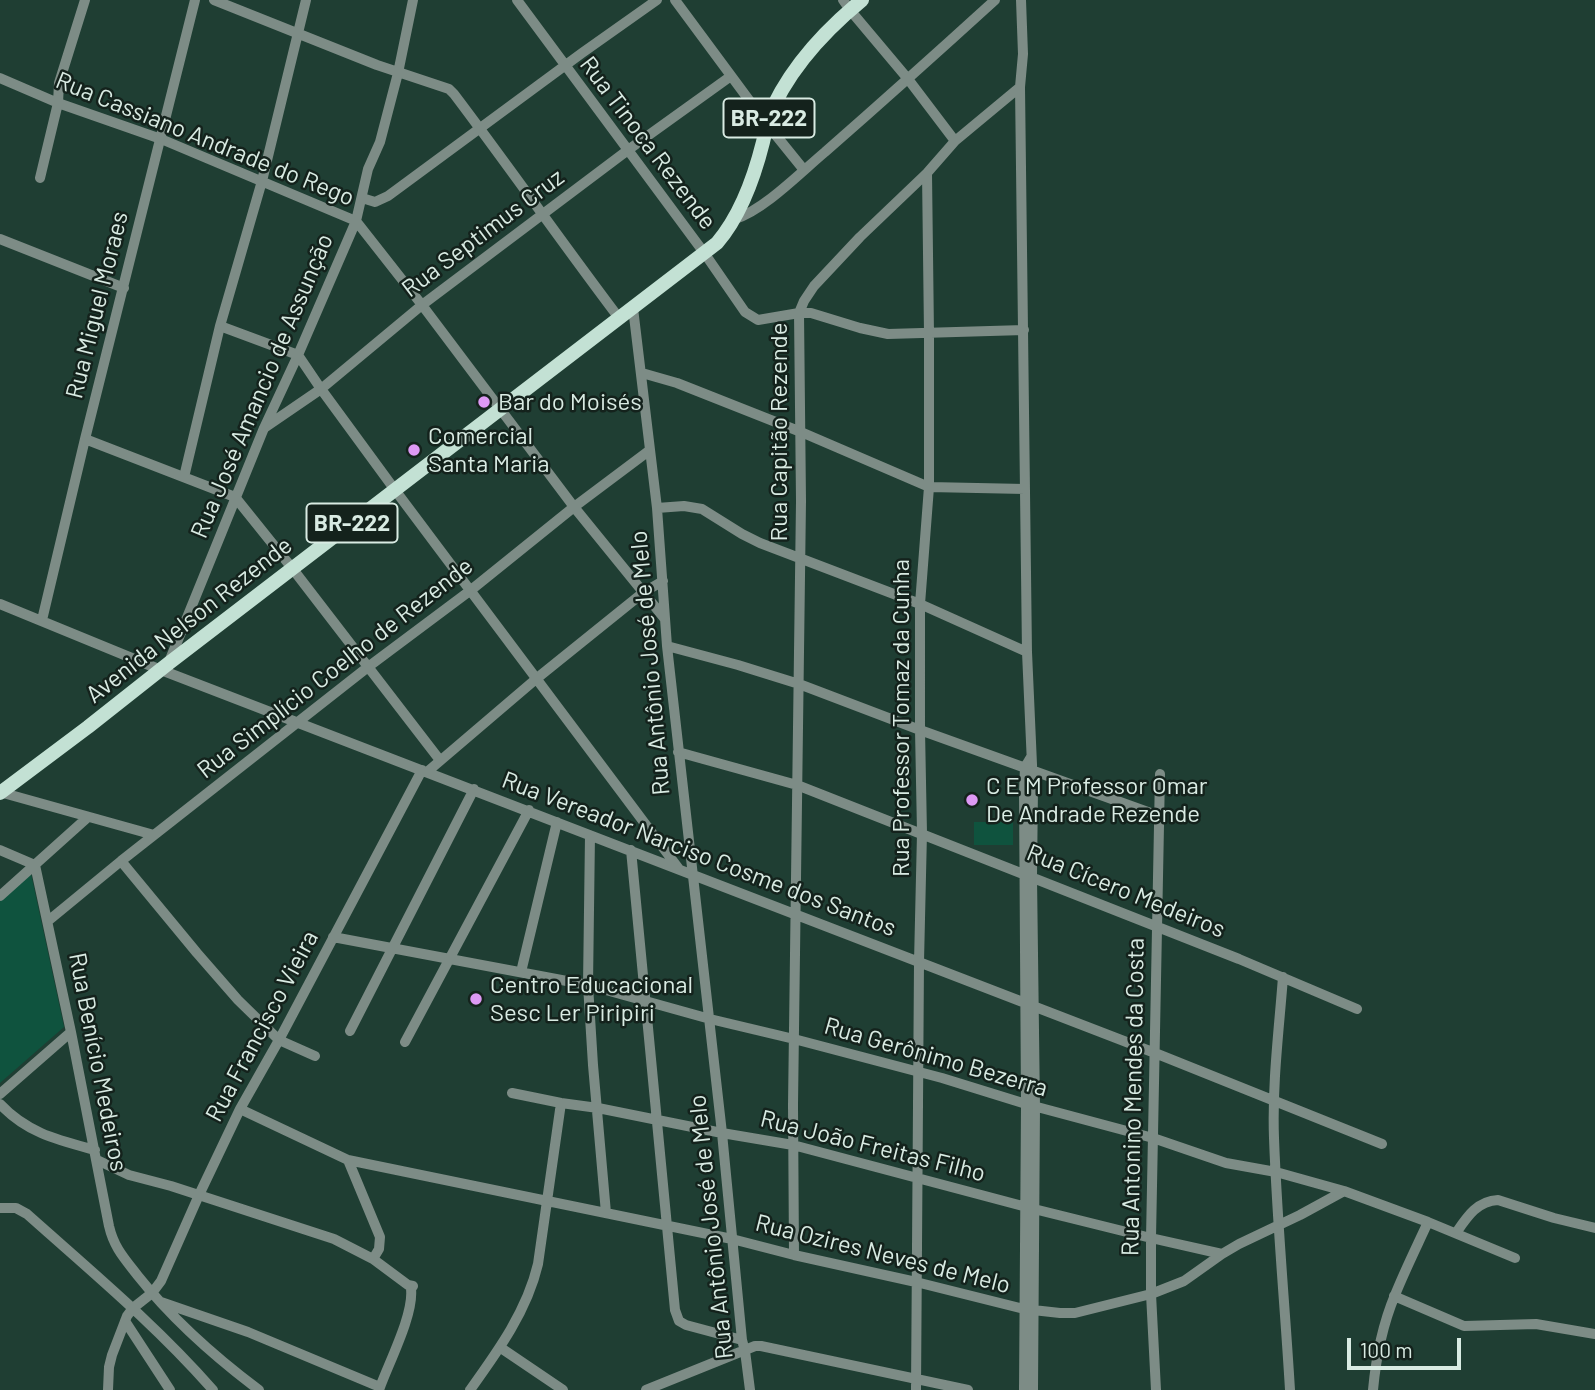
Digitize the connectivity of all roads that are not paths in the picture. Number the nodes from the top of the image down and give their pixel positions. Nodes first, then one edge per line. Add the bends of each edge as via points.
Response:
1 (85, 0) edge
2 (195, 0) edge
3 (214, 0) edge
4 (306, 0) edge
5 (413, 0) edge
6 (517, 0) edge
7 (657, 0) edge
8 (675, 0) edge
9 (862, 0) edge
10 (995, 0) edge
11 (1024, 0) edge
12 (846, 5) edge
13 (297, 33) junction
14 (564, 65) junction
15 (397, 73) junction
16 (731, 76) junction
17 (0, 78) edge
18 (908, 79) junction
19 (1020, 87) junction
20 (58, 103) junction
21 (766, 123) junction
22 (480, 128) junction
23 (161, 139) junction
24 (955, 141) junction
25 (628, 150) junction
26 (804, 170) junction
27 (927, 173) junction
28 (40, 178) dead end
29 (262, 181) junction
30 (362, 198) junction
31 (542, 216) junction
32 (735, 219) junction
33 (356, 221) junction
34 (2, 239) edge
35 (705, 254) junction
36 (124, 288) junction
37 (422, 305) junction
38 (633, 308) junction
39 (799, 313) junction
40 (619, 318) junction
41 (220, 326) junction
42 (1024, 330) junction
43 (929, 334) junction
44 (298, 355) junction
45 (642, 373) junction
46 (321, 389) junction
47 (500, 409) junction
48 (264, 428) junction
49 (801, 432) junction
50 (85, 439) junction
51 (650, 450) junction
52 (184, 477) junction
53 (929, 487) junction
54 (1025, 489) junction
55 (395, 490) junction
56 (235, 497) junction
57 (574, 507) junction
58 (657, 508) junction
59 (801, 559) junction
60 (292, 568) junction
61 (663, 582) junction
62 (471, 590) junction
63 (644, 592) junction
64 (0, 604) edge
65 (920, 604) junction
66 (665, 619) junction
67 (42, 620) junction
68 (667, 646) junction
69 (1027, 652) junction
70 (165, 666) junction
71 (368, 667) junction
72 (536, 679) junction
73 (799, 684) junction
74 (298, 722) junction
75 (920, 730) junction
76 (678, 752) junction
77 (439, 759) junction
78 (1030, 765) junction
79 (424, 771) junction
80 (1160, 774) dead end
81 (797, 785) junction
82 (474, 789) junction
83 (0, 792) edge
84 (529, 810) junction
85 (1159, 816) junction
86 (88, 817) junction
87 (557, 822) junction
88 (922, 833) junction
89 (154, 835) junction
90 (590, 835) junction
91 (0, 850) edge
92 (631, 850) junction
93 (121, 861) junction
94 (35, 866) junction
95 (679, 869) junction
96 (693, 875) junction
97 (1028, 876) junction
98 (0, 896) edge
99 (795, 915) junction
100 (48, 921) junction
101 (1157, 926) junction
102 (333, 937) junction
103 (393, 949) junction
104 (450, 959) junction
105 (919, 962) junction
106 (521, 972) junction
107 (1283, 977) junction
108 (588, 985) junction
109 (646, 1001) junction
110 (1029, 1004) junction
111 (1357, 1009) dead end
112 (710, 1019) junction
113 (350, 1031) dead end
114 (71, 1032) junction
115 (794, 1039) junction
116 (279, 1040) junction
117 (405, 1042) dead end
118 (1155, 1053) junction
119 (315, 1056) dead end
120 (918, 1072) junction
121 (512, 1093) dead end
122 (0, 1094) edge
123 (1275, 1100) junction
124 (561, 1103) junction
125 (0, 1104) edge
126 (1031, 1106) junction
127 (598, 1108) junction
128 (240, 1109) junction
129 (656, 1121) junction
130 (722, 1133) junction
131 (1153, 1138) junction
132 (1382, 1144) dead end
133 (793, 1145) junction
134 (96, 1155) junction
135 (348, 1160) junction
136 (1276, 1172) junction
137 (917, 1177) junction
138 (1344, 1191) junction
139 (199, 1195) junction
140 (548, 1200) junction
141 (1029, 1207) junction
142 (0, 1208) edge
143 (607, 1213) junction
144 (1428, 1222) junction
145 (1278, 1225) junction
146 (667, 1226) junction
147 (1595, 1228) edge
148 (1456, 1233) junction
149 (1151, 1238) junction
150 (732, 1239) junction
151 (1222, 1254) junction
152 (794, 1255) junction
153 (1516, 1258) dead end
154 (373, 1259) junction
155 (916, 1282) junction
156 (1152, 1294) junction
157 (1394, 1296) junction
158 (155, 1297) junction
159 (137, 1305) junction
160 (1029, 1310) junction
161 (125, 1321) junction
162 (1595, 1334) edge
163 (744, 1346) junction
164 (501, 1348) junction
165 (916, 1384) edge
166 (379, 1388) edge
167 (108, 1390) edge
168 (170, 1390) edge
169 (213, 1390) edge
170 (259, 1390) edge
171 (470, 1390) edge
172 (563, 1390) edge
173 (646, 1390) edge
174 (750, 1390) edge
175 (968, 1390) edge
176 (1024, 1390) edge
177 (1033, 1390) edge
178 (1156, 1390) edge
179 (1290, 1390) edge
180 (1373, 1390) edge

1 - 20 street via 59,83
2 - 23 street, Rua Miguel Moraes
3 - 13 street
4 - 13 street
5 - 15 street, Rua José Amancio de Assunção
6 - 14 street, Rua Tinoca Rezende
7 - 14 street
8 - 16 street
9 - 12 main road, BR-222
10 - 18 street
11 - 19 street
12 - 18 street
12 - 21 main road, BR-222 via 810,49
13 - 15 street
13 - 29 street
14 - 22 street
14 - 25 street, Rua Tinoca Rezende
15 - 22 street via 449,89
15 - 30 street, Rua José Amancio de Assunção
16 - 21 street
16 - 25 street, Rua Septimus Cruz
17 - 20 street, Rua Cassiano Andrade do Rego
18 - 24 street
18 - 26 street
19 - 24 street, Rua Capitão Rezende
19 - 42 street
20 - 23 street, Rua Cassiano Andrade do Rego
20 - 28 street
21 - 26 street
21 - 32 main road, BR-222 via 764,141
22 - 30 street via 380,201
22 - 31 street
23 - 29 street, Rua Cassiano Andrade do Rego
23 - 36 street, Rua Miguel Moraes
24 - 27 street, Rua Capitão Rezende
25 - 31 street, Rua Septimus Cruz
25 - 35 street, Rua Tinoca Rezende
26 - 32 street via 759,208
27 - 39 street, Rua Capitão Rezende via 828,270
27 - 43 street, Rua Professor Tomaz da Cunha
29 - 33 street, Rua Cassiano Andrade do Rego
29 - 41 street
30 - 33 street, Rua José Amancio de Assunção
31 - 37 street, Rua Septimus Cruz
31 - 40 street
32 - 35 main road, BR-222
33 - 37 street, Rua Cassiano Andrade do Rego
33 - 44 street, Rua José Amancio de Assunção
34 - 36 street
35 - 38 main road, Avenida Nelson Rezende / BR-222
35 - 39 street, Rua Tinoca Rezende via 751,317 758,320
36 - 50 street, Rua Miguel Moraes
37 - 46 street, Rua Septimus Cruz
37 - 47 street, Rua Cassiano Andrade do Rego
38 - 40 main road, Avenida Nelson Rezende / BR-222
38 - 45 street, Rua Antônio José de Melo
39 - 43 street via 819,314 888,334
39 - 49 street, Rua Capitão Rezende
40 - 47 main road, Avenida Nelson Rezende / BR-222
41 - 44 street
41 - 52 street
42 - 43 street
42 - 54 street
43 - 53 street, Rua Professor Tomaz da Cunha
44 - 46 street
44 - 48 street, Rua José Amancio de Assunção
45 - 49 street
45 - 51 street, Rua Antônio José de Melo
46 - 48 street, Rua Septimus Cruz
46 - 55 street
47 - 55 main road, Avenida Nelson Rezende / BR-222
47 - 57 street, Rua Cassiano Andrade do Rego
48 - 56 street, Rua José Amancio de Assunção
49 - 53 street
49 - 59 street, Rua Capitão Rezende
50 - 52 street
50 - 67 street, Rua Miguel Moraes
51 - 57 street, Rua Simplício Coelho de Rezende
51 - 58 street, Rua Antônio José de Melo
52 - 56 street
53 - 54 street
53 - 65 street, Rua Professor Tomaz da Cunha
54 - 69 street
55 - 60 main road, Avenida Nelson Rezende / BR-222
55 - 62 street
56 - 60 street
56 - 70 street, Rua José Amancio de Assunção
57 - 62 street, Rua Simplício Coelho de Rezende
57 - 63 street, Rua Cassiano Andrade do Rego
58 - 59 street via 702,509 742,534
58 - 61 street, Rua Antônio José de Melo
59 - 65 street
59 - 73 street, Rua Capitão Rezende
60 - 70 main road, Avenida Nelson Rezende / BR-222
60 - 71 street
61 - 63 street, Rua Francisco Vieira
61 - 66 street, Rua Antônio José de Melo
62 - 71 street, Rua Simplício Coelho de Rezende
62 - 72 street
63 - 66 street, Rua Cassiano Andrade do Rego
63 - 72 street, Rua Francisco Vieira
64 - 67 street, Rua Vereador Narciso Cosme dos Santos
65 - 69 street
65 - 75 street, Rua Professor Tomaz da Cunha
66 - 68 street, Rua Antônio José de Melo
67 - 70 street, Rua Vereador Narciso Cosme dos Santos
68 - 73 street
68 - 76 street, Rua Antônio José de Melo
69 - 78 street
70 - 74 street, Rua Vereador Narciso Cosme dos Santos
70 - 83 main road, Avenida Nelson Rezende / BR-222
71 - 74 street, Rua Simplício Coelho de Rezende
71 - 77 street
72 - 77 street, Rua Francisco Vieira
72 - 95 street
73 - 75 street
73 - 81 street, Rua Capitão Rezende
74 - 79 street, Rua Vereador Narciso Cosme dos Santos
74 - 89 street, Rua Simplício Coelho de Rezende
75 - 78 street
75 - 88 street, Rua Professor Tomaz da Cunha
76 - 81 street, Rua Cícero Medeiros
76 - 96 street, Rua Antônio José de Melo
77 - 79 street, Rua Francisco Vieira
78 - 85 street
78 - 97 street via 1024,793
79 - 82 street, Rua Vereador Narciso Cosme dos Santos
79 - 102 street, Rua Francisco Vieira
80 - 85 street, Rua Antonino Mendes da Costa
81 - 88 street, Rua Cícero Medeiros
81 - 99 street, Rua Capitão Rezende
82 - 84 street, Rua Vereador Narciso Cosme dos Santos
82 - 103 street
83 - 86 street
84 - 87 street, Rua Vereador Narciso Cosme dos Santos
84 - 104 street
85 - 101 street, Rua Antonino Mendes da Costa
86 - 89 street
86 - 94 street
87 - 90 street, Rua Vereador Narciso Cosme dos Santos
87 - 106 street
88 - 97 street, Rua Cícero Medeiros
88 - 105 street, Rua Professor Tomaz da Cunha
89 - 93 street, Rua Simplício Coelho de Rezende
90 - 92 street, Rua Vereador Narciso Cosme dos Santos
90 - 108 street
91 - 94 street
92 - 95 street, Rua Vereador Narciso Cosme dos Santos
92 - 109 street
93 - 100 street, Rua Simplício Coelho de Rezende
93 - 116 street via 213,972
94 - 98 street
94 - 100 street, Rua Benício Medeiros
95 - 96 street, Rua Vereador Narciso Cosme dos Santos
96 - 99 street, Rua Vereador Narciso Cosme dos Santos
96 - 112 street, Rua Antônio José de Melo
97 - 101 street, Rua Cícero Medeiros
97 - 110 street
99 - 105 street, Rua Vereador Narciso Cosme dos Santos
99 - 115 street, Rua Capitão Rezende
100 - 114 street, Rua Benício Medeiros
101 - 107 street, Rua Cícero Medeiros
101 - 118 street, Rua Antonino Mendes da Costa
102 - 103 street, Rua Gerônimo Bezerra
102 - 116 street, Rua Francisco Vieira
103 - 104 street, Rua Gerônimo Bezerra
103 - 113 street
104 - 106 street, Rua Gerônimo Bezerra
104 - 117 street
105 - 110 street, Rua Vereador Narciso Cosme dos Santos
105 - 120 street, Rua Professor Tomaz da Cunha
106 - 108 street, Rua Gerônimo Bezerra
107 - 111 street, Rua Cícero Medeiros
107 - 123 street
108 - 109 street, Rua Gerônimo Bezerra
108 - 127 street
109 - 112 street, Rua Gerônimo Bezerra
109 - 129 street
110 - 118 street, Rua Vereador Narciso Cosme dos Santos
110 - 126 street
112 - 115 street, Rua Gerônimo Bezerra
112 - 130 street, Rua Antônio José de Melo
114 - 122 street
114 - 134 street, Rua Benício Medeiros
115 - 120 street, Rua Gerônimo Bezerra
115 - 133 street, Rua Capitão Rezende
116 - 119 street
116 - 128 street, Rua Francisco Vieira
118 - 123 street, Rua Vereador Narciso Cosme dos Santos
118 - 131 street, Rua Antonino Mendes da Costa
120 - 126 street, Rua Gerônimo Bezerra
120 - 137 street, Rua Professor Tomaz da Cunha
121 - 124 street, Rua João Freitas Filho
123 - 132 street, Rua Vereador Narciso Cosme dos Santos
123 - 136 street
124 - 127 street, Rua João Freitas Filho
124 - 140 street
125 - 134 street via 32,1130
126 - 131 street, Rua Gerônimo Bezerra
126 - 141 street
127 - 129 street, Rua João Freitas Filho
127 - 143 street
128 - 135 street, Rua Ozires Neves de Melo
128 - 139 street, Rua Francisco Vieira
129 - 130 street, Rua João Freitas Filho
129 - 146 street
130 - 133 street, Rua João Freitas Filho
130 - 150 street, Rua Antônio José de Melo
131 - 136 street, Rua Gerônimo Bezerra via 1226,1163
131 - 149 street, Rua Antonino Mendes da Costa
133 - 137 street, Rua João Freitas Filho
133 - 152 street, Rua Capitão Rezende
134 - 139 street via 129,1175
134 - 158 street, Rua Benício Medeiros via 111,1237
135 - 140 street, Rua Ozires Neves de Melo
135 - 154 street via 380,1237
136 - 138 street, Rua Gerônimo Bezerra
136 - 145 street
137 - 141 street, Rua João Freitas Filho
137 - 155 street, Rua Professor Tomaz da Cunha
138 - 144 street, Rua Gerônimo Bezerra
138 - 145 street, Rua Ozires Neves de Melo
139 - 154 street via 334,1239
139 - 158 street, Rua Francisco Vieira
140 - 143 street, Rua Ozires Neves de Melo
140 - 164 street via 530,1293
141 - 149 street, Rua João Freitas Filho
141 - 160 street
142 - 159 street via 27,1214
143 - 146 street, Rua Ozires Neves de Melo
144 - 148 street, Rua Gerônimo Bezerra
144 - 157 street
145 - 151 street, Rua Ozires Neves de Melo
145 - 179 street
146 - 150 street, Rua Ozires Neves de Melo
146 - 163 street via 677,1317 691,1328
147 - 148 street via 1489,1200 1470,1213
148 - 153 street, Rua Gerônimo Bezerra
149 - 151 street, Rua João Freitas Filho
149 - 156 street, Rua Antonino Mendes da Costa
150 - 152 street, Rua Ozires Neves de Melo
150 - 163 street, Rua Antônio José de Melo
151 - 156 street, Rua Ozires Neves de Melo via 1184,1281
152 - 155 street, Rua Ozires Neves de Melo
154 - 166 street via 413,1286 407,1317
155 - 160 street, Rua Ozires Neves de Melo
155 - 165 street, Rua Professor Tomaz da Cunha
156 - 160 street, Rua Ozires Neves de Melo via 1075,1313
156 - 178 street, Rua Antonino Mendes da Costa
157 - 162 street via 1464,1326 1536,1324
157 - 180 street via 1378,1349
158 - 159 street, Rua Francisco Vieira
158 - 166 street
158 - 170 street, Rua Benício Medeiros via 219,1360
159 - 161 street
159 - 169 street
160 - 176 street
160 - 177 street
161 - 167 street via 111,1355
161 - 168 street
163 - 165 street via 766,1346
163 - 173 street
163 - 174 street, Rua Antônio José de Melo
164 - 171 street
164 - 172 street
165 - 175 street

